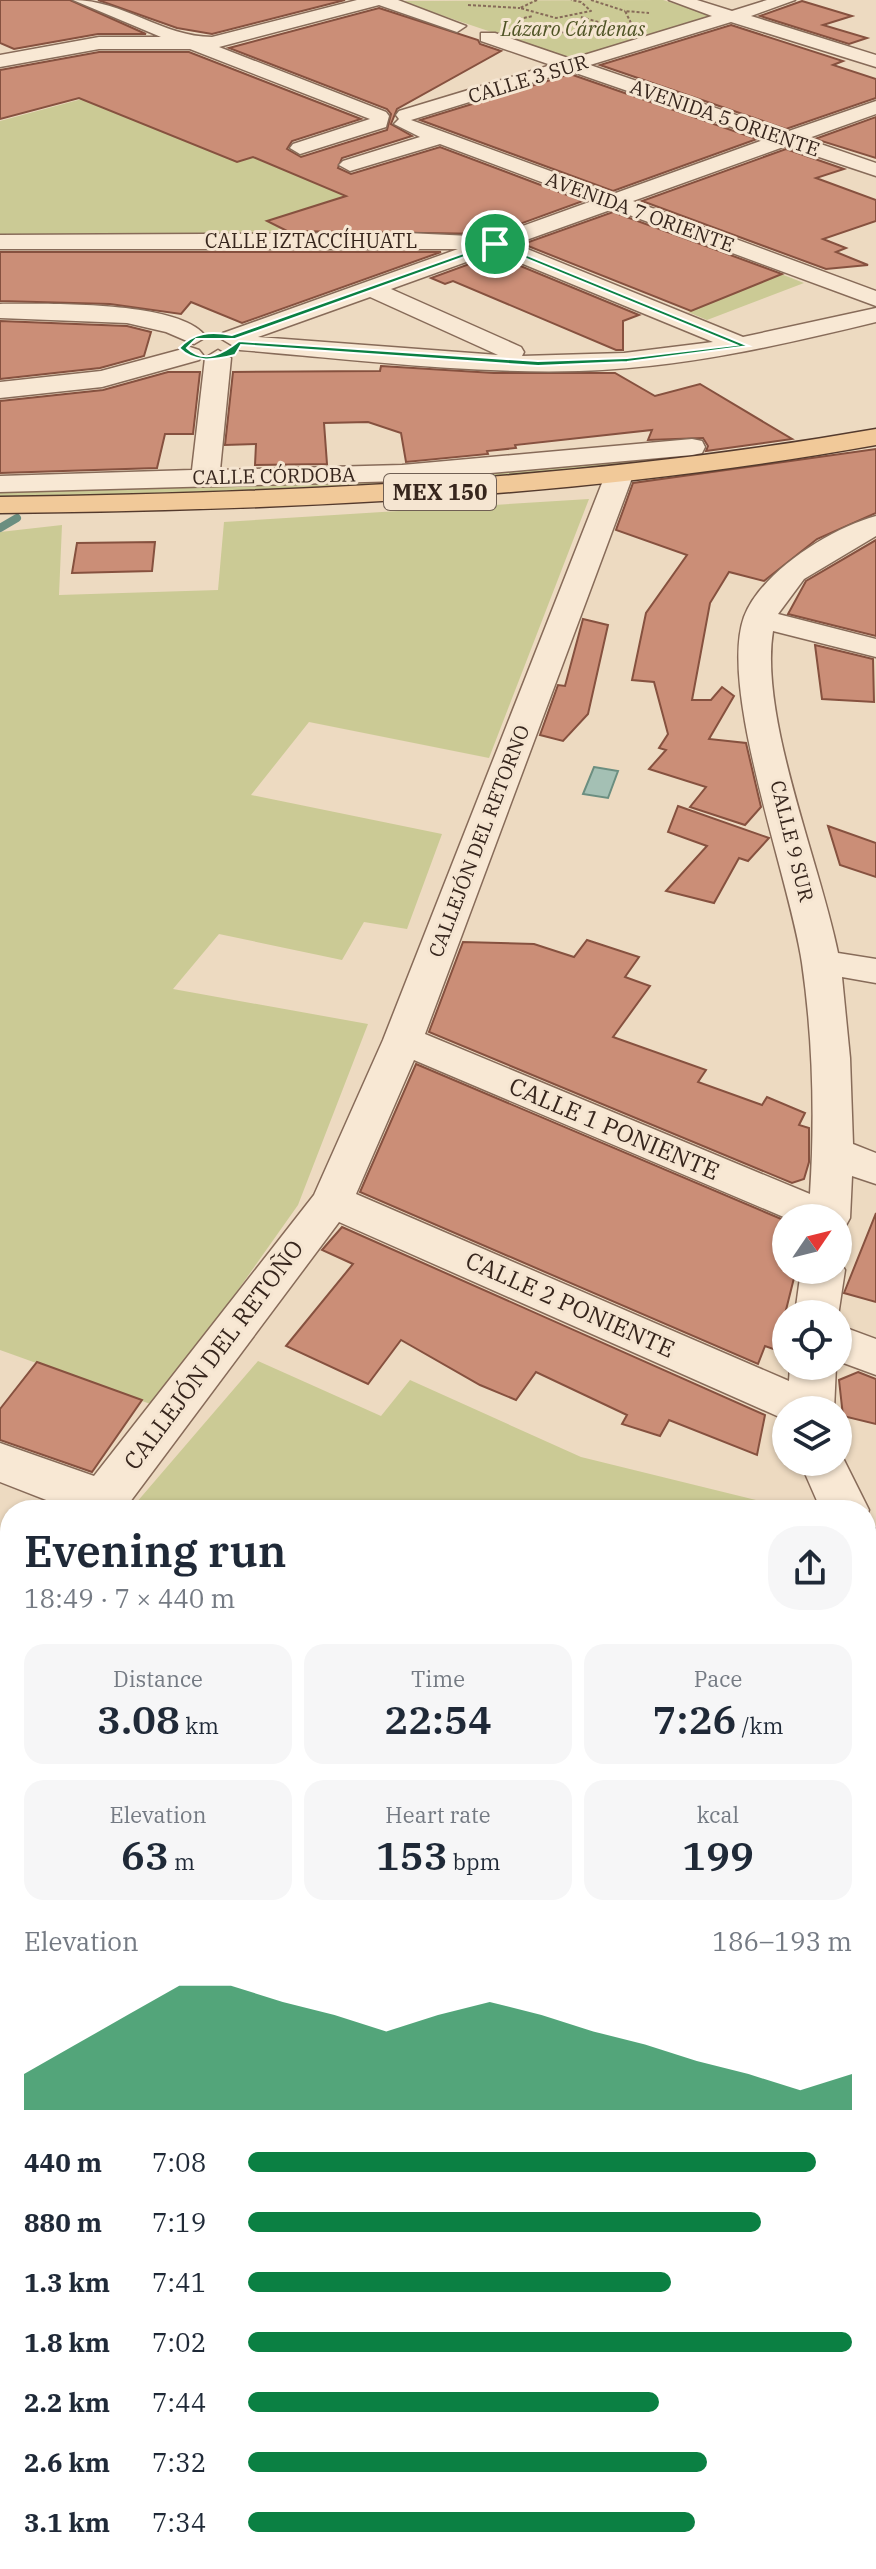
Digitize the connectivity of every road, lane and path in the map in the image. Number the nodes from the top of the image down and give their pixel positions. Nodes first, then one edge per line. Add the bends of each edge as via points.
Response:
1 (82, 0) edge
2 (379, 0) edge
3 (537, 0) edge
4 (571, 0) edge
5 (590, 0) edge
6 (678, 0) edge
7 (786, 0) edge
8 (530, 1) edge
9 (581, 2) edge
10 (625, 11) junction
11 (656, 13) dead end
12 (533, 16) junction
13 (580, 16) junction
14 (732, 17) junction
15 (518, 20) dead end
16 (605, 24) dead end
17 (631, 24) dead end
18 (457, 26) dead end
19 (546, 31) dead end
20 (591, 34) dead end
21 (488, 37) dead end
22 (190, 43) junction
23 (0, 61) edge
24 (876, 61) edge
25 (573, 66) junction
26 (876, 107) edge
27 (379, 119) junction
28 (405, 120) junction
29 (439, 138) junction
30 (788, 140) junction
31 (300, 148) dead end
32 (350, 165) dead end
33 (876, 170) edge
34 (611, 202) junction
35 (0, 242) edge
36 (495, 244) junction
37 (372, 289) junction
38 (876, 299) edge
39 (0, 311) edge
40 (876, 315) edge
41 (192, 346) junction
42 (230, 346) junction
43 (745, 346) junction
44 (538, 364) junction
45 (0, 390) edge
46 (876, 437) edge
47 (692, 447) dead end
48 (205, 478) junction
49 (618, 478) junction
50 (0, 484) edge
51 (0, 505) edge
52 (876, 525) edge
53 (759, 618) junction
54 (876, 648) edge
55 (821, 962) junction
56 (876, 971) edge
57 (403, 1040) junction
58 (835, 1153) junction
59 (876, 1169) edge
60 (332, 1201) junction
61 (795, 1204) edge
62 (830, 1204) edge
63 (852, 1348) edge
64 (876, 1358) edge
65 (778, 1396) edge
66 (0, 1462) edge
67 (827, 1476) edge
68 (88, 1500) edge
69 (104, 1500) edge
70 (840, 1500) edge

1 - 22 street
2 - 18 street
2 - 22 street via 212,43
3 - 8 path
4 - 9 path
5 - 9 path
5 - 10 path
6 - 14 street
7 - 14 street, CALLE 3 SUR
8 - 12 path via 520,8
9 - 13 path via 591,11
10 - 11 path
10 - 17 path
12 - 13 path
12 - 15 path
13 - 16 path
14 - 24 street
14 - 25 street, CALLE 3 SUR
19 - 20 path
21 - 25 street, AVENIDA 5 ORIENTE
22 - 23 street via 99,43
22 - 27 street
25 - 28 street, CALLE 3 SUR
25 - 30 street, AVENIDA 5 ORIENTE
26 - 30 street
27 - 28 street
27 - 31 street
28 - 29 street, AVENIDA 7 ORIENTE
29 - 32 street
29 - 34 street, AVENIDA 7 ORIENTE
30 - 33 street, AVENIDA 5 ORIENTE
30 - 34 street
34 - 36 street
34 - 38 street, AVENIDA 7 ORIENTE
35 - 36 street, CALLE IZTACCÍHUATL
36 - 37 street
36 - 43 street, CALLE IZTACCÍHUATL
37 - 42 street
37 - 44 street
39 - 41 street via 132,318 163,324
40 - 43 street
41 - 42 street
41 - 45 street via 102,379
42 - 44 street
42 - 48 street
43 - 44 street
46 - 49 main road, MEX 150
47 - 48 street, CALLE CÓRDOBA via 484,468
48 - 50 street, CALLE CÓRDOBA
49 - 51 main road, MEX 150 via 463,491
49 - 57 street, CALLEJÓN DEL RETORNO
52 - 53 street, CALLE 9 SUR via 817,554 786,578
53 - 54 street
53 - 55 street, CALLE 9 SUR via 754,656 766,738
55 - 56 street
55 - 58 street, CALLE 9 SUR
57 - 60 street, CALLEJÓN DEL RETORNO
57 - 61 street, CALLE 1 PONIENTE
58 - 59 street
58 - 62 street, CALLE 9 SUR
60 - 65 street, CALLE 2 PONIENTE
60 - 69 street, CALLEJÓN DEL RETOÑO
63 - 64 street
66 - 68 street
67 - 70 street

